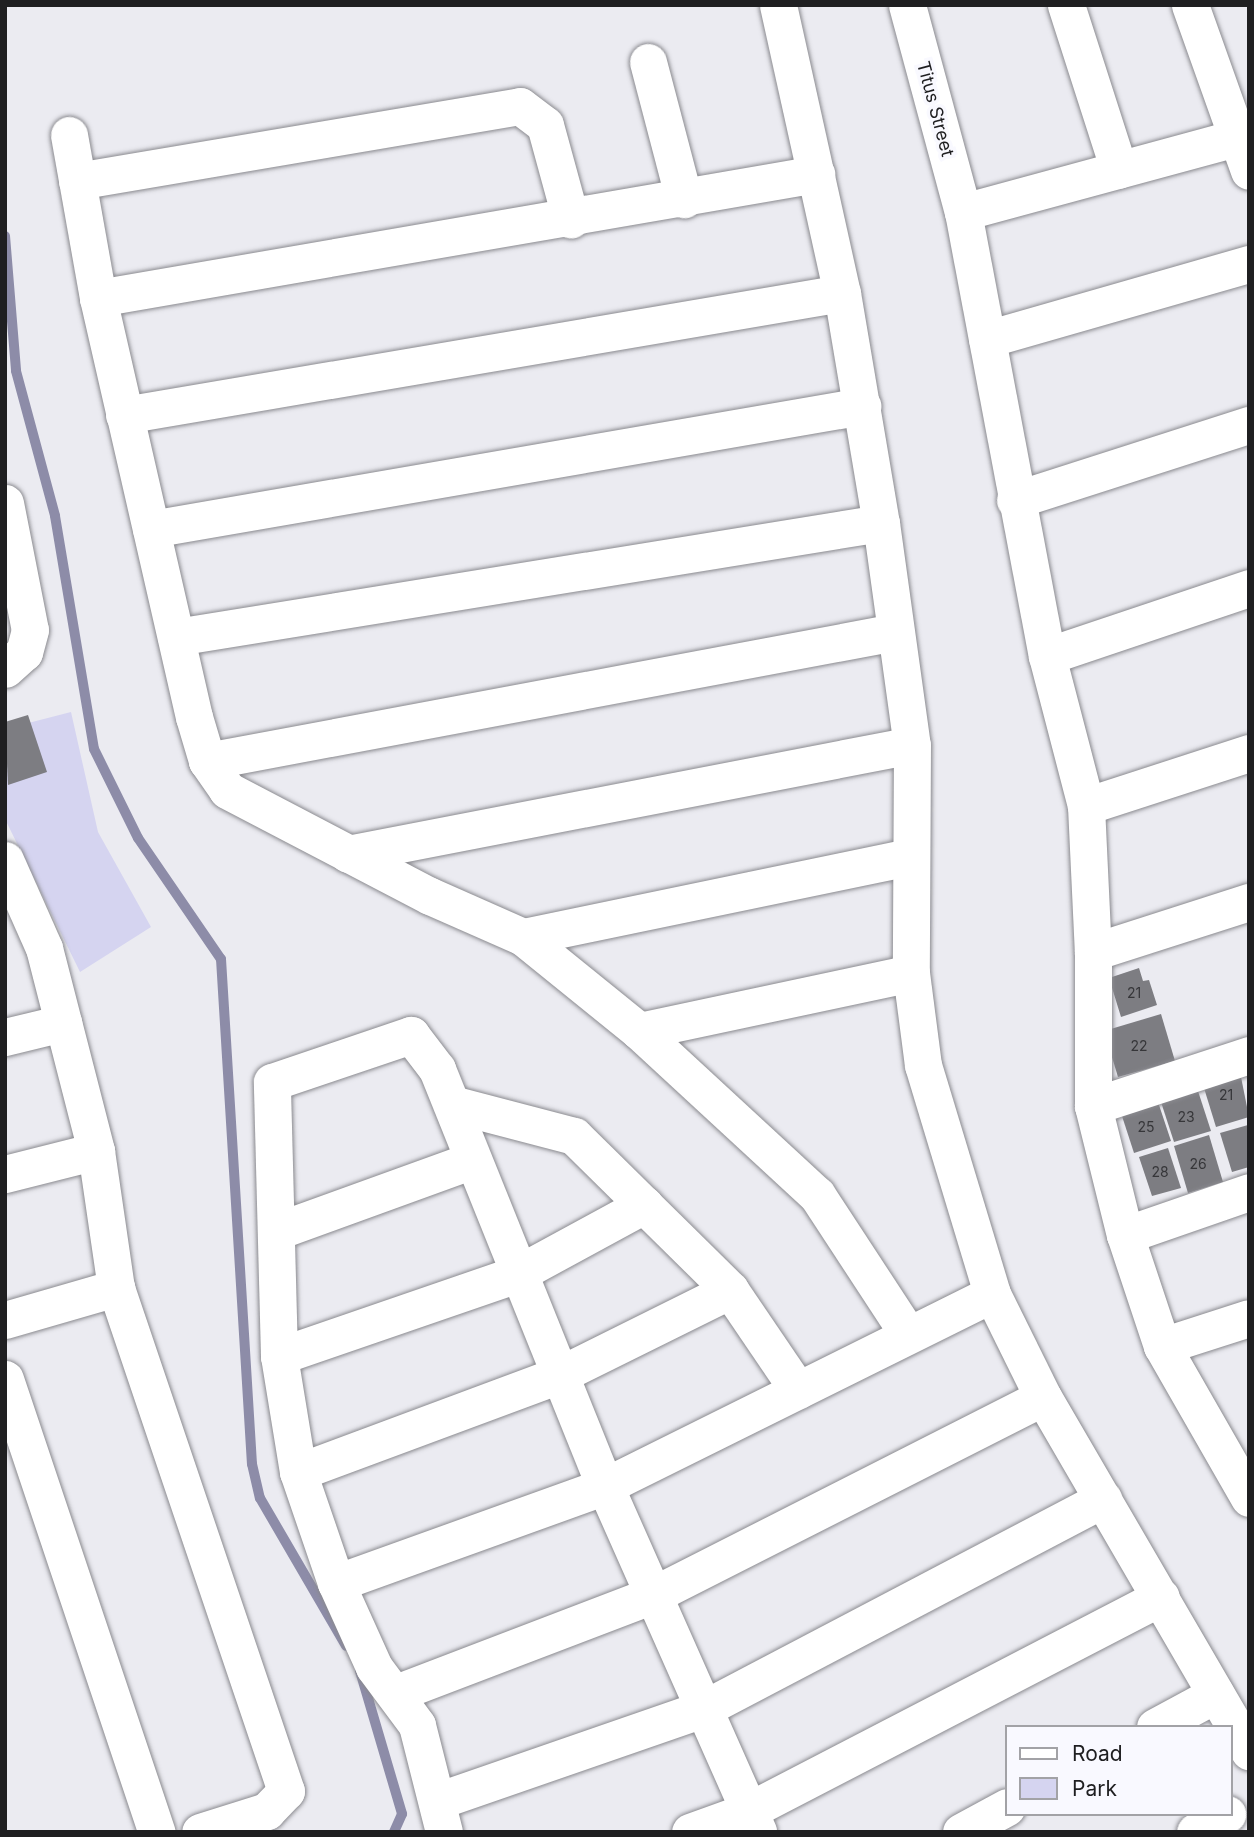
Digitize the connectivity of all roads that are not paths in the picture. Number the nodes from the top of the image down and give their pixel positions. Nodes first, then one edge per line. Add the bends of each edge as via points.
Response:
1 (778, 5) edge
2 (907, 5) edge
3 (1066, 5) edge
4 (1190, 5) edge
5 (648, 62) dead end
6 (69, 135) dead end
7 (1236, 138) junction
8 (1119, 170) junction
9 (1249, 171) edge
10 (816, 174) junction
11 (77, 181) junction
12 (684, 199) junction
13 (963, 212) junction
14 (570, 220) junction
15 (1249, 264) edge
16 (842, 293) junction
17 (97, 298) junction
18 (987, 339) junction
19 (862, 406) junction
20 (124, 415) junction
21 (1249, 425) edge
22 (1015, 500) junction
23 (5, 503) edge
24 (881, 523) junction
25 (151, 529) junction
26 (1249, 588) edge
27 (895, 632) junction
28 (176, 637) junction
29 (1047, 656) junction
30 (5, 669) edge
31 (912, 745) junction
32 (1249, 753) edge
33 (207, 761) junction
34 (1086, 806) junction
35 (348, 854) junction
36 (911, 857) junction
37 (5, 860) edge
38 (13, 902) edge
39 (1249, 902) edge
40 (523, 937) junction
41 (1093, 952) junction
42 (911, 973) junction
43 (62, 1023) junction
44 (639, 1031) junction
45 (5, 1037) edge
46 (1249, 1055) edge
47 (452, 1104) junction
48 (1093, 1106) junction
49 (96, 1151) junction
50 (473, 1160) junction
51 (5, 1174) edge
52 (1249, 1192) edge
53 (644, 1205) junction
54 (277, 1231) junction
55 (1125, 1235) junction
56 (517, 1274) junction
57 (116, 1289) junction
58 (730, 1290) junction
59 (992, 1294) junction
60 (1249, 1318) edge
61 (5, 1320) edge
62 (908, 1334) junction
63 (1162, 1346) junction
64 (279, 1356) junction
65 (559, 1375) junction
66 (5, 1378) edge
67 (798, 1390) junction
68 (1043, 1396) junction
69 (1235, 1453) edge
70 (298, 1472) junction
71 (605, 1486) junction
72 (1249, 1498) edge
73 (1103, 1499) junction
74 (336, 1583) junction
75 (653, 1595) junction
76 (1161, 1597) junction
77 (396, 1693) junction
78 (1216, 1694) junction
79 (703, 1709) junction
80 (1159, 1725) edge
81 (1249, 1751) edge
82 (1249, 1802) edge
83 (1006, 1808) edge
84 (1233, 1811) edge
85 (442, 1816) edge
86 (1224, 1816) edge
87 (753, 1821) edge
88 (157, 1832) edge
89 (200, 1832) edge
90 (690, 1832) edge
91 (961, 1832) edge
92 (1195, 1832) edge

1 - 10 street
2 - 13 street, Titus Street
3 - 8 street
4 - 7 street
5 - 12 street
6 - 11 street
7 - 8 street
7 - 9 street
8 - 13 street
10 - 12 street
10 - 16 street
11 - 14 street via 520,106 545,125
11 - 17 street
12 - 14 street
13 - 18 street, Titus Street
14 - 17 street
15 - 18 street
16 - 19 street
16 - 20 street
17 - 20 street
18 - 22 street, Titus Street
19 - 24 street
19 - 25 street
20 - 25 street
21 - 22 street
22 - 29 street, Titus Street
23 - 30 street via 30,630 24,652
24 - 27 street
24 - 28 street
25 - 28 street
26 - 29 street
27 - 31 street
27 - 33 street
28 - 33 street
29 - 34 street, Titus Street
31 - 35 street
31 - 36 street
32 - 34 street
33 - 35 street via 226,790
34 - 41 street, Titus Street
35 - 40 street
36 - 40 street
36 - 42 street
37 - 38 street
38 - 43 street via 44,948
39 - 41 street
40 - 44 street
41 - 48 street, Titus Street
42 - 44 street
42 - 59 street via 923,1065
43 - 45 street
43 - 49 street
44 - 62 street via 817,1195
46 - 48 street
47 - 50 street
47 - 53 street via 574,1136
47 - 54 street via 437,1069 411,1035 272,1082
48 - 55 street, Titus Street
49 - 51 street
49 - 57 street
50 - 54 street
50 - 56 street
52 - 55 street
53 - 56 street
53 - 58 street
54 - 64 street
55 - 63 street, Titus Street
56 - 64 street
56 - 65 street
57 - 61 street
57 - 89 street via 286,1791 267,1811
58 - 65 street
58 - 67 street
59 - 62 street
59 - 68 street
60 - 63 street
62 - 67 street
63 - 69 street, Titus Street
64 - 70 street
65 - 70 street
65 - 71 street
66 - 88 street
67 - 71 street
68 - 73 street
68 - 75 street
69 - 72 street, Titus Street
70 - 74 street
71 - 74 street
71 - 75 street
73 - 76 street
73 - 79 street
74 - 77 street via 374,1667
75 - 77 street
75 - 79 street
76 - 78 street
76 - 87 street
77 - 85 street via 417,1725
78 - 80 street
78 - 81 street
79 - 85 street
79 - 87 street
82 - 84 street
83 - 91 street
86 - 92 street
87 - 90 street

